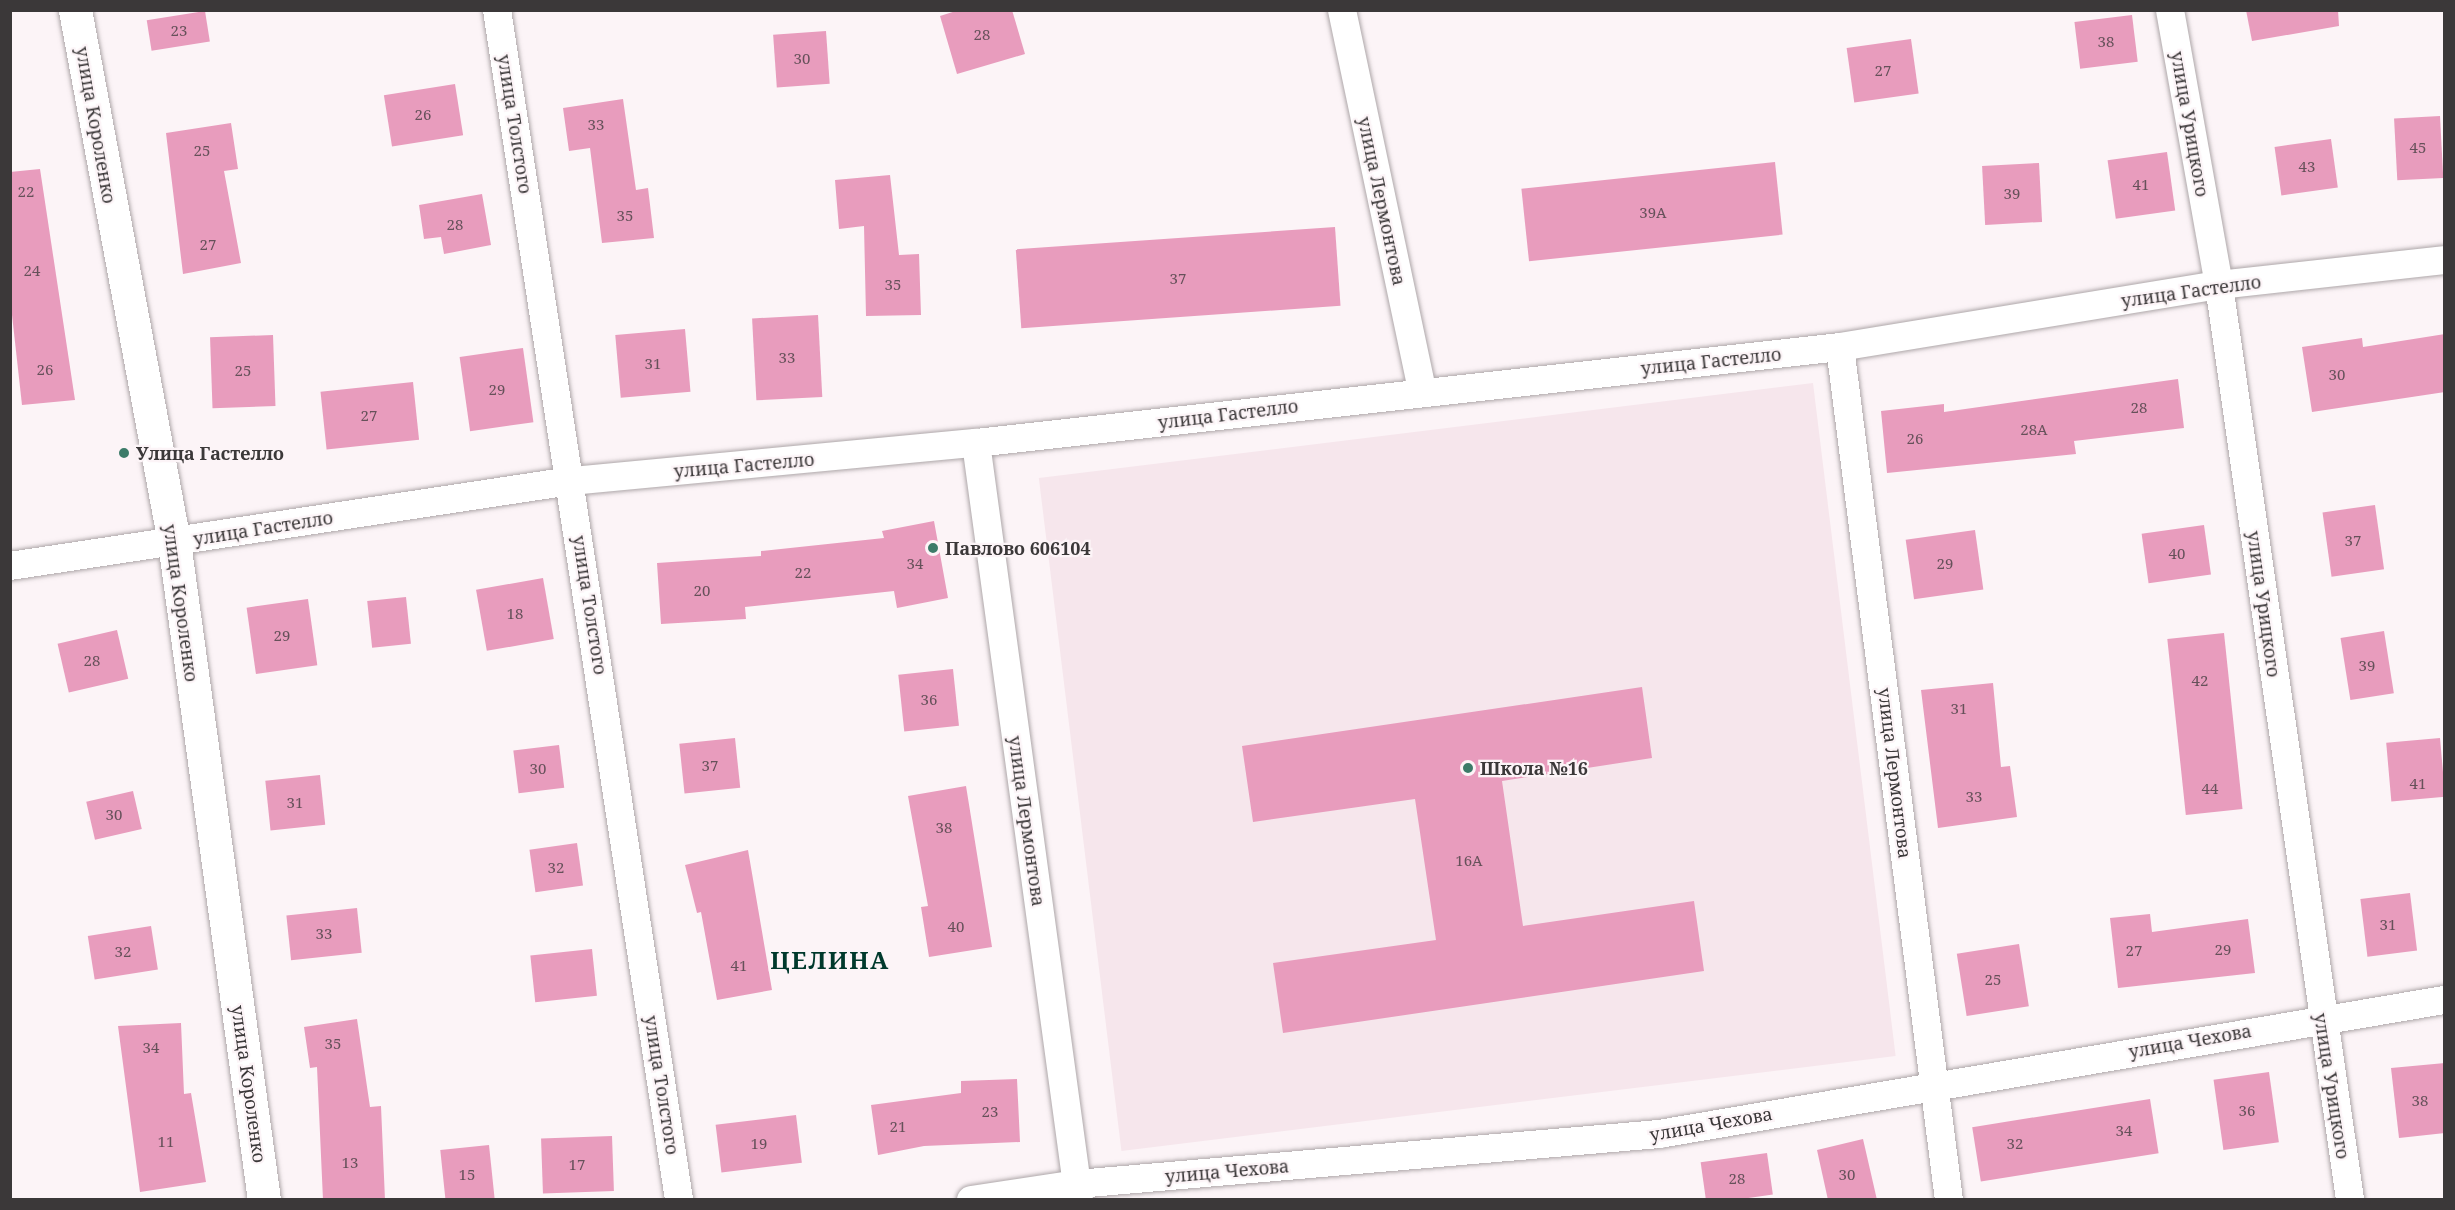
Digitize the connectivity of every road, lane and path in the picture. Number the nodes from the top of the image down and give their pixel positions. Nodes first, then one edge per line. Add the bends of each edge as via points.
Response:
1 (75, 10) edge
2 (497, 10) edge
3 (1342, 10) edge
4 (2170, 10) edge
5 (2445, 260) edge
6 (2219, 285) junction
7 (1840, 347) junction
8 (1422, 391) junction
9 (976, 443) junction
10 (571, 481) junction
11 (174, 542) junction
12 (10, 566) edge
13 (2445, 1000) edge
14 (2322, 1019) junction
15 (1934, 1084) junction
16 (1078, 1192) edge
17 (264, 1200) edge
18 (679, 1200) edge
19 (971, 1200) edge
20 (1949, 1200) edge
21 (2350, 1200) edge

1 - 11 street, улица Короленко
2 - 10 street, улица Толстого
3 - 8 street, улица Лермонтова
4 - 6 street, улица Урицкого
5 - 6 street, улица Гастелло
6 - 7 street, улица Гастелло
6 - 14 street, улица Урицкого
7 - 8 street, улица Гастелло
7 - 15 street, улица Лермонтова
8 - 9 street, улица Гастелло
9 - 10 street, улица Гастелло
9 - 16 street, улица Лермонтова
10 - 11 street, улица Гастелло
10 - 18 street, улица Толстого
11 - 12 street, улица Гастелло
11 - 17 street, улица Короленко
13 - 14 street, улица Чехова
14 - 15 street, улица Чехова
14 - 21 street, улица Урицкого
15 - 16 street, улица Чехова via 1659,1134
15 - 20 street, улица Лермонтова
16 - 19 street, улица Чехова

